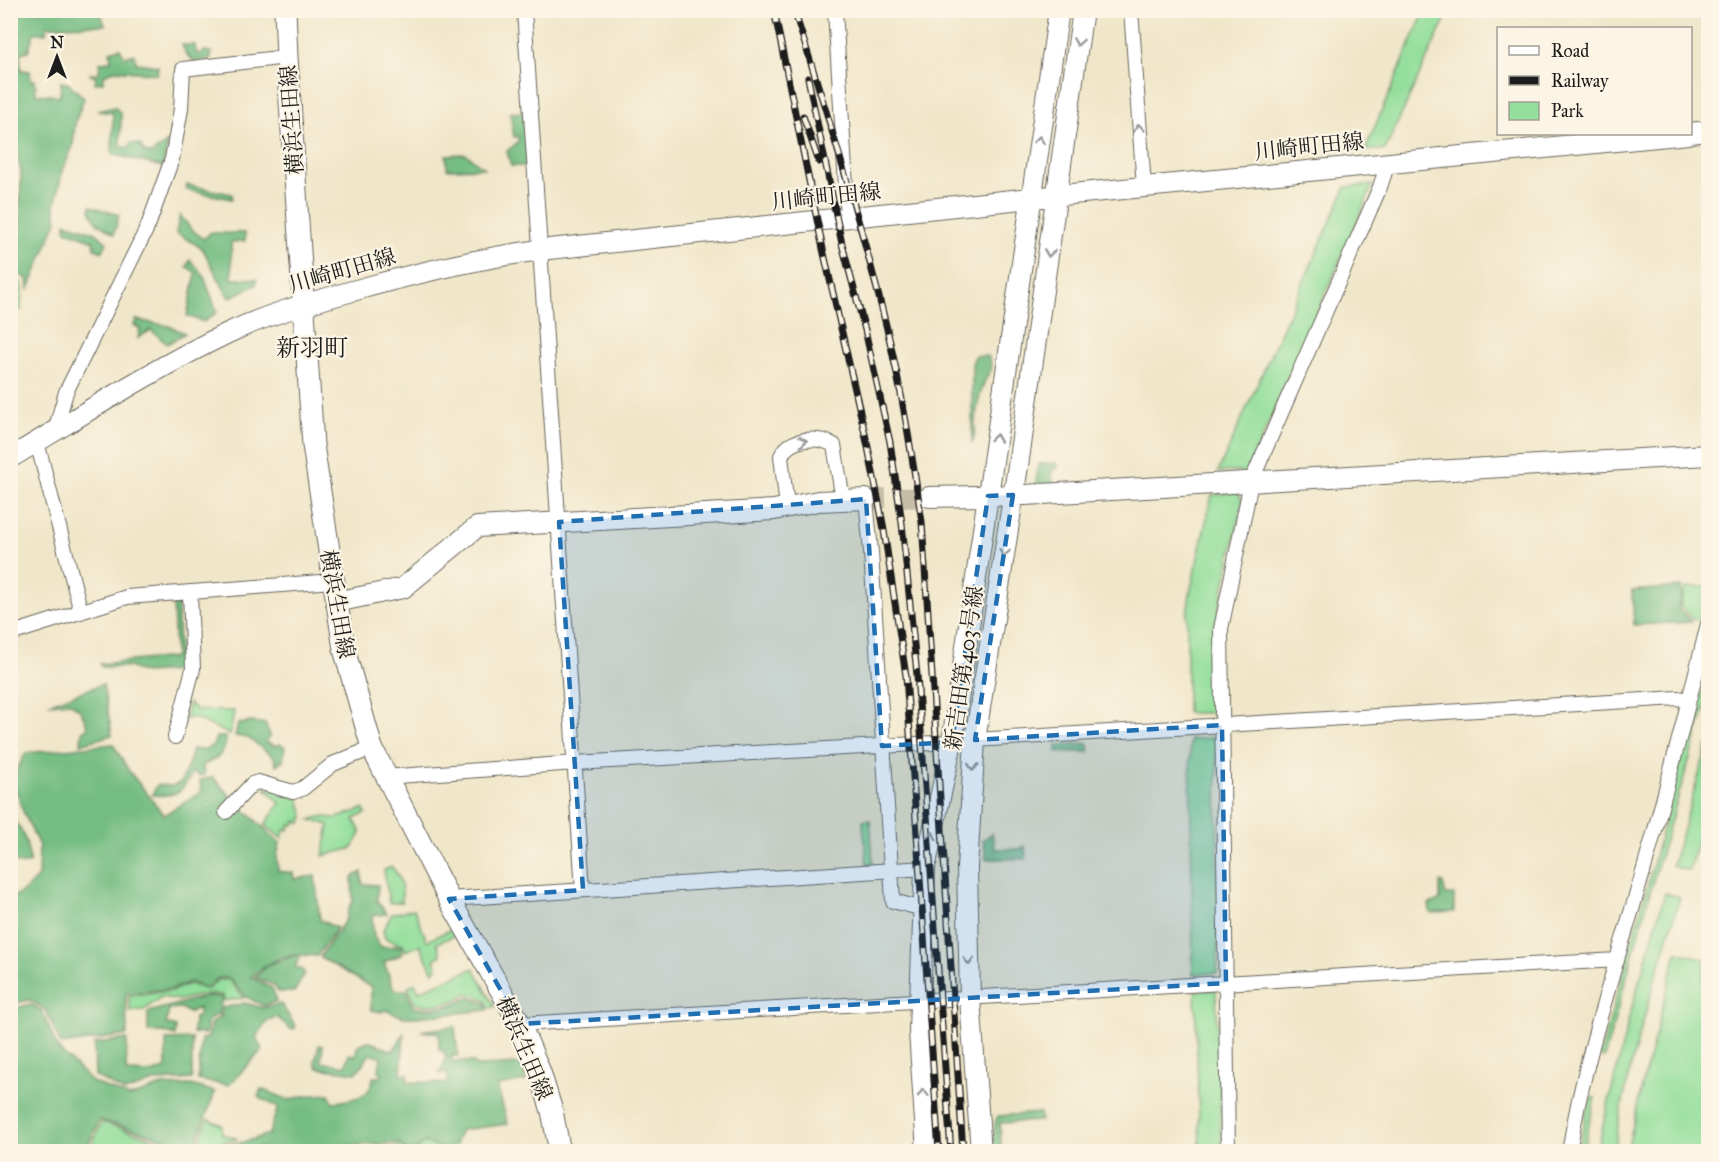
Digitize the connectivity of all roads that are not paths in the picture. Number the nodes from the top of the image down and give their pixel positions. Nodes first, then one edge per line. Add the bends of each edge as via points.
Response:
1 (285, 10) edge
2 (524, 10) edge
3 (835, 10) edge
4 (1059, 10) edge
5 (1083, 10) edge
6 (1131, 10) edge
7 (287, 57) junction
8 (1708, 131) edge
9 (1692, 133) edge
10 (1669, 135) edge
11 (1388, 163) junction
12 (1144, 187) junction
13 (1057, 195) junction
14 (1031, 198) junction
15 (848, 218) junction
16 (540, 250) junction
17 (304, 305) junction
18 (55, 431) junction
19 (38, 442) junction
20 (1708, 454) edge
21 (10, 458) edge
22 (1251, 482) junction
23 (1013, 495) junction
24 (988, 496) junction
25 (929, 497) tunnel mouth
26 (866, 499) joint
27 (843, 500) junction
28 (787, 507) junction
29 (559, 522) junction
30 (333, 581) junction
31 (190, 592) junction
32 (336, 602) junction
33 (81, 612) junction
34 (1708, 624) edge
35 (10, 634) edge
36 (1689, 700) junction
37 (1222, 725) junction
38 (175, 737) dead end
39 (975, 740) junction
40 (952, 742) junction
41 (882, 746) junction
42 (372, 748) junction
43 (575, 763) junction
44 (386, 777) junction
45 (226, 812) dead end
46 (925, 868) junction
47 (891, 870) junction
48 (583, 890) junction
49 (449, 898) junction
50 (923, 909) junction
51 (1617, 960) junction
52 (1226, 983) junction
53 (970, 998) junction
54 (921, 1000) junction
55 (520, 1024) junction
56 (560, 1152) edge
57 (927, 1152) edge
58 (981, 1152) edge
59 (1228, 1152) edge
60 (1569, 1152) edge

1 - 7 main road, 横浜生田線
2 - 16 street
3 - 15 street
14 -> 4 street, 新吉田第403号線
5 -> 13 street, 新吉田第403号線
12 -> 6 street
7 - 17 main road, 横浜生田線
7 - 18 street via 183,69 172,159 148,226 66,392
8 - 9 street, 川崎町田線
10 - 11 street, 川崎町田線
11 - 12 street, 川崎町田線
11 - 22 street
12 - 13 street, 川崎町田線
13 - 14 street, 川崎町田線
13 -> 23 street, 新吉田第403号線
14 - 15 street, 川崎町田線
24 -> 14 street, 新吉田第403号線
15 - 16 street, 川崎町田線
16 - 17 street, 川崎町田線 via 474,260
16 - 29 street
17 - 18 street, 川崎町田線 via 230,333
17 - 30 main road, 横浜生田線 via 313,445
18 - 19 street, 川崎町田線
19 - 21 street, 川崎町田線
19 - 33 street
20 - 22 street
22 - 23 street
22 - 37 street via 1221,629
23 - 24 street
23 -> 39 street, 新吉田第403号線
24 - 25 street
24 - 40 street, 新吉田第403号線
26 - 27 street
26 - 41 street
27 - 28 street
28 -> 27 street via 781,456 793,442 824,439 834,445
28 - 29 street
29 - 32 street via 477,527 403,588
29 - 43 street
30 - 31 street
30 - 32 main road, 横浜生田線
31 - 33 street via 127,597
31 - 38 street via 193,669
32 - 42 main road, 横浜生田線 via 344,649
33 - 35 street
34 - 36 street
36 - 37 street
36 - 51 street
37 - 39 street
37 - 52 street
39 -> 53 street, 新吉田第403号線 via 967,868
40 - 41 street
46 -> 40 street, 新吉田第403号線
41 - 43 street
41 - 47 street
42 - 44 main road, 横浜生田線
42 - 45 street via 333,764 293,792 258,782 252,784
43 - 44 street
43 - 48 street
44 - 49 main road, 横浜生田線
46 - 47 street
46 - 50 street, 新吉田第403号線
47 - 48 street
47 - 50 street via 893,901
48 - 49 street
49 - 55 main road, 横浜生田線
50 - 54 street, 新吉田第403号線
51 - 52 street
51 - 60 street
52 - 53 street
52 - 59 street
53 - 54 street
53 - 58 street, 新吉田第403号線
54 - 55 street
57 -> 54 street, 新吉田第403号線 via 919,1031
55 - 56 main road, 横浜生田線 via 540,1072

